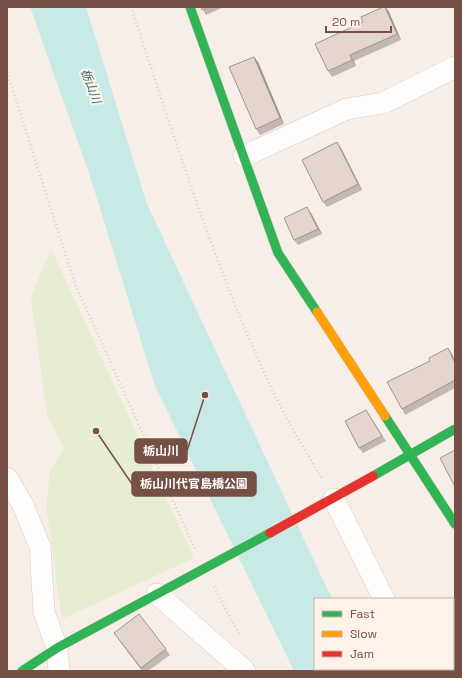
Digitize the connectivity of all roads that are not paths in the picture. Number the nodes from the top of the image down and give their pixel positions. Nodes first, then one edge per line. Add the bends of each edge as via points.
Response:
1 (190, 7) edge
2 (455, 67) edge
3 (244, 156) junction
4 (455, 429) edge
5 (409, 455) junction
6 (7, 478) edge
7 (334, 499) junction
8 (455, 524) edge
9 (157, 594) junction
10 (384, 598) edge
11 (57, 648) junction
12 (22, 671) edge
13 (59, 671) edge
14 (245, 671) edge

1 - 3 street
2 - 3 street via 383,103 347,109
3 - 5 street via 278,253
4 - 5 street
5 - 7 street
5 - 8 street
6 - 11 street via 23,505 40,547 44,612
7 - 9 street
7 - 10 street
9 - 11 street
9 - 14 street
11 - 12 street
11 - 13 street

